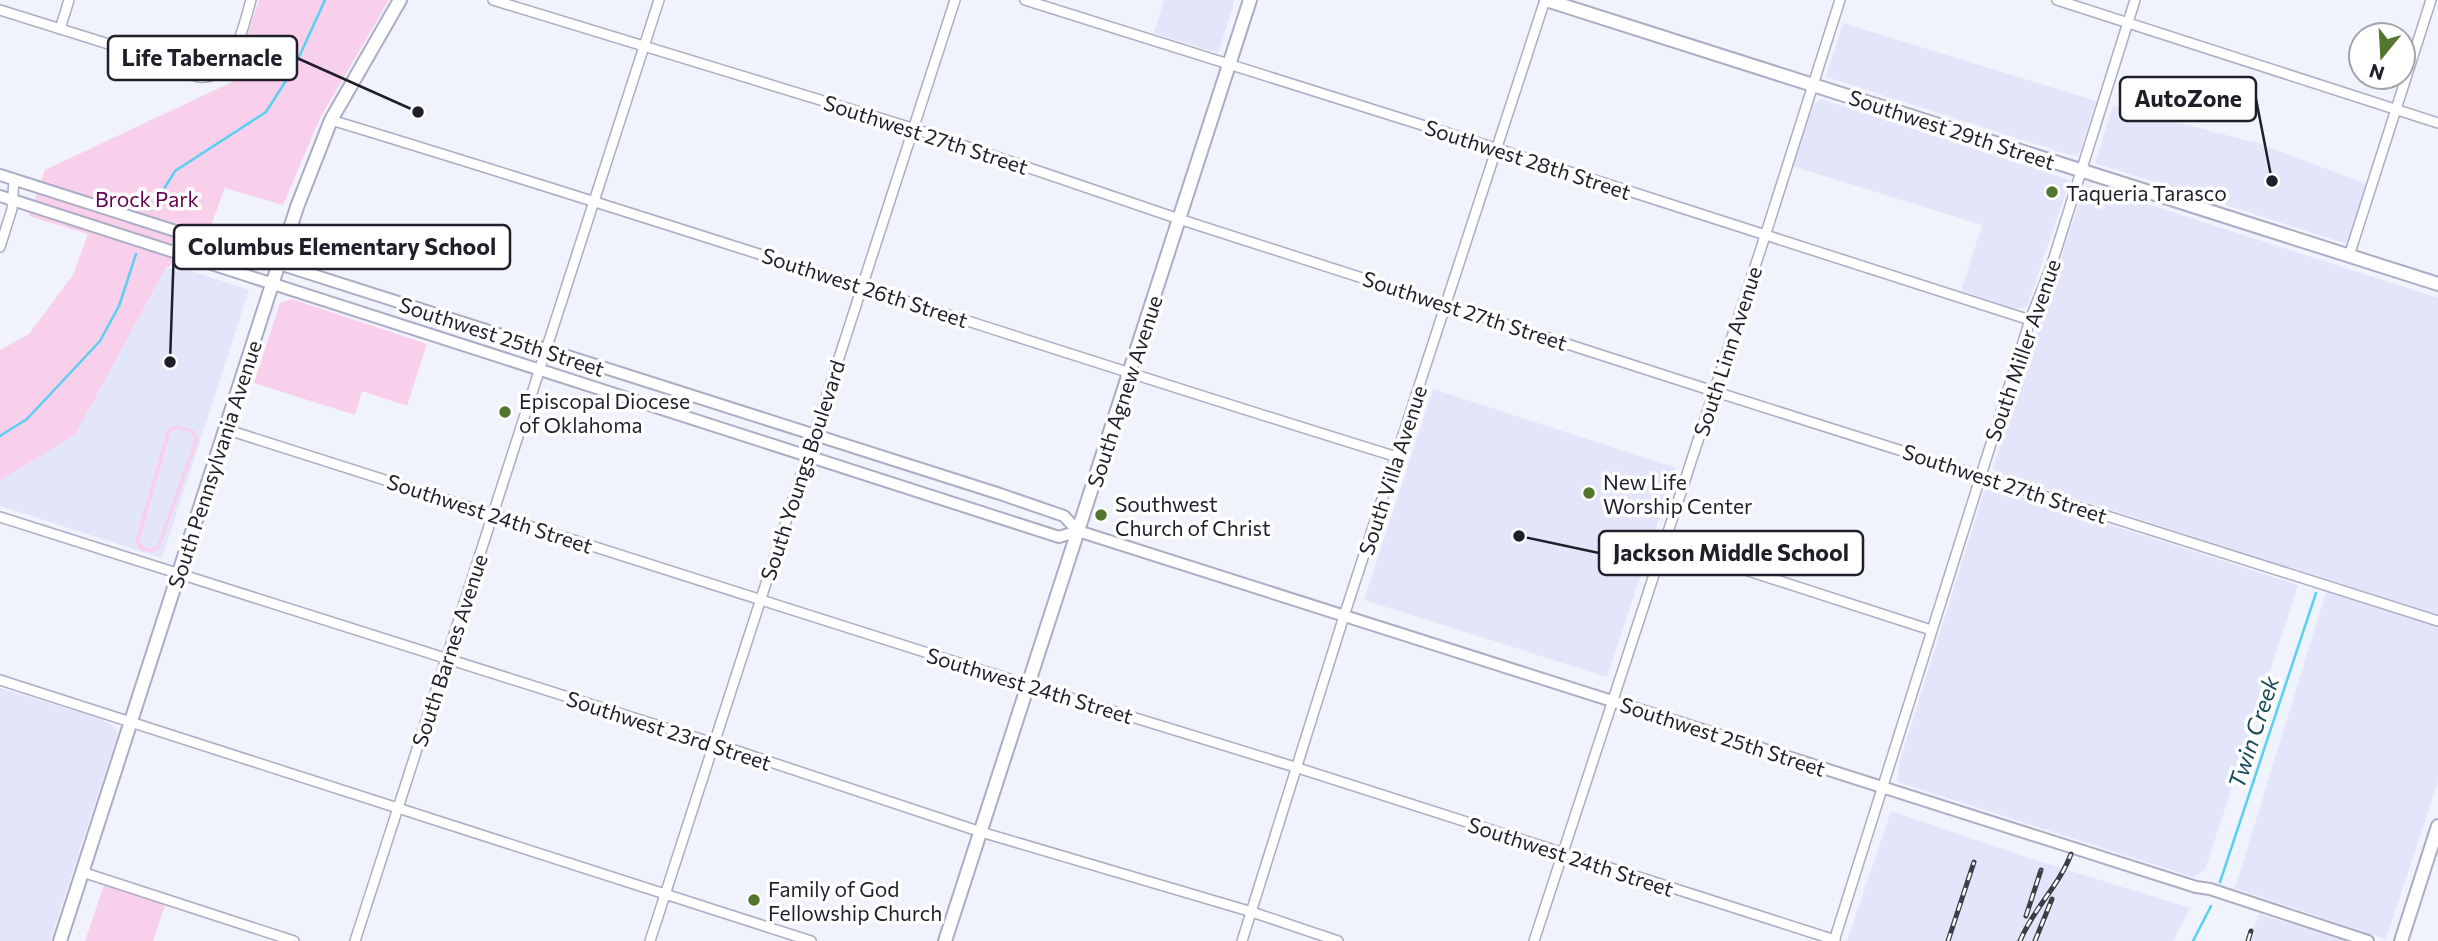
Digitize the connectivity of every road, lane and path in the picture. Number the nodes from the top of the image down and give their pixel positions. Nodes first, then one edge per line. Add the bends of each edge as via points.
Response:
1 (69, 0) edge
2 (251, 0) edge
3 (400, 0) edge
4 (493, 0) edge
5 (659, 0) edge
6 (955, 0) edge
7 (1025, 0) edge
8 (1250, 0) edge
9 (1545, 0) edge
10 (1840, 0) edge
11 (2057, 0) edge
12 (2135, 0) edge
13 (2431, 0) edge
14 (0, 10) edge
15 (2128, 23) junction
16 (60, 29) junction
17 (644, 46) junction
18 (1229, 65) junction
19 (1813, 85) junction
20 (2396, 109) junction
21 (331, 120) junction
22 (2438, 123) edge
23 (912, 128) junction
24 (1495, 148) junction
25 (2081, 170) junction
26 (0, 175) edge
27 (14, 179) junction
28 (0, 196) edge
29 (12, 200) junction
30 (593, 200) junction
31 (88, 203) junction
32 (1179, 219) junction
33 (82, 222) junction
34 (1765, 236) junction
35 (0, 247) edge
36 (2349, 256) junction
37 (279, 264) junction
38 (273, 283) junction
39 (2438, 284) edge
40 (862, 287) junction
41 (1447, 304) junction
42 (2029, 320) junction
43 (546, 350) junction
44 (540, 370) junction
45 (1129, 373) junction
46 (1713, 391) junction
47 (225, 429) junction
48 (813, 435) junction
49 (806, 456) junction
50 (1397, 457) junction
51 (1981, 474) junction
52 (493, 514) junction
53 (0, 517) edge
54 (1078, 531) junction
55 (1665, 544) junction
56 (178, 575) junction
57 (761, 599) junction
58 (1344, 616) junction
59 (2438, 621) edge
60 (1931, 629) junction
61 (446, 658) junction
62 (0, 680) edge
63 (1028, 685) junction
64 (1614, 701) junction
65 (131, 722) junction
66 (713, 743) junction
67 (1298, 768) junction
68 (1883, 787) junction
69 (397, 808) junction
70 (2438, 826) edge
71 (981, 832) junction
72 (1563, 854) junction
73 (82, 872) junction
74 (666, 893) junction
75 (1251, 912) junction
76 (1835, 940) edge
77 (60, 941) edge
78 (294, 941) edge
79 (355, 941) edge
80 (650, 941) edge
81 (811, 941) edge
82 (946, 941) edge
83 (1242, 941) edge
84 (1338, 941) edge
85 (1534, 941) edge
86 (2368, 941) edge
87 (2401, 941) edge

1 - 16 street
2 - 16 street via 237,49 222,69 202,77
3 - 21 main road, South Pennsylvania Avenue
4 - 17 street, Southwest 27th Street
5 - 17 street, South Barnes Avenue
6 - 23 street, South Youngs Boulevard
7 - 18 street, Southwest 28th Street
8 - 18 main road, South Agnew Avenue
9 - 19 main road, Southwest 29th Street
9 - 24 street, South Villa Avenue
10 - 19 street, South Linn Avenue
11 - 15 street
12 - 15 street, South Miller Avenue
13 - 20 street
14 - 16 street
15 - 20 street
15 - 25 street, South Miller Avenue
17 - 23 street, Southwest 27th Street
17 - 30 street, South Barnes Avenue
18 - 24 street, Southwest 28th Street
18 - 32 main road, South Agnew Avenue
19 - 25 main road, Southwest 29th Street
19 - 34 street, South Linn Avenue
20 - 22 street
20 - 36 street
21 - 30 street, Southwest 26th Street
21 - 37 main road, South Pennsylvania Avenue
23 - 32 street, Southwest 27th Street
23 - 40 street, South Youngs Boulevard
24 - 34 street, Southwest 28th Street
24 - 41 street, South Villa Avenue
25 - 36 main road, Southwest 29th Street
25 - 42 street, South Miller Avenue
26 - 27 street, Southwest 25th Street
27 - 29 street
27 - 31 street, Southwest 25th Street
28 - 29 street, Southwest 25th Street
29 - 33 street, Southwest 25th Street
29 - 35 street
30 - 40 street, Southwest 26th Street
30 - 43 street, South Barnes Avenue
31 - 33 street
31 - 37 street, Southwest 25th Street
32 - 41 street, Southwest 27th Street
32 - 45 main road, South Agnew Avenue
33 - 38 street, Southwest 25th Street
34 - 42 street, Southwest 28th Street
34 - 46 street, South Linn Avenue
36 - 39 main road, Southwest 29th Street
37 - 38 main road, South Pennsylvania Avenue
37 - 43 street, Southwest 25th Street
38 - 44 street, Southwest 25th Street
38 - 47 main road, South Pennsylvania Avenue
40 - 45 street, Southwest 26th Street
40 - 48 street, South Youngs Boulevard
41 - 46 street, Southwest 27th Street
41 - 50 street, South Villa Avenue
42 - 51 street, South Miller Avenue
43 - 44 street, South Barnes Avenue
43 - 48 street, Southwest 25th Street
44 - 49 street, Southwest 25th Street
44 - 52 street, South Barnes Avenue
45 - 50 street, Southwest 26th Street
45 - 54 main road, South Agnew Avenue
46 - 51 street, Southwest 27th Street
46 - 55 street, South Linn Avenue
47 - 52 street, Southwest 24th Street
47 - 56 main road, South Pennsylvania Avenue
48 - 49 street, South Youngs Boulevard
48 - 54 street, Southwest 25th Street via 1064,516
49 - 54 street, Southwest 25th Street via 1059,537
49 - 57 street, South Youngs Boulevard
50 - 58 street, South Villa Avenue
51 - 59 street, Southwest 27th Street
51 - 60 street, South Miller Avenue
52 - 57 street, Southwest 24th Street
52 - 61 street, South Barnes Avenue
53 - 56 street, Southwest 23rd Street
54 - 58 street, Southwest 25th Street
54 - 63 main road, South Agnew Avenue
55 - 60 street
55 - 64 street, South Linn Avenue
56 - 61 street, Southwest 23rd Street
56 - 65 main road, South Pennsylvania Avenue
57 - 63 street, Southwest 24th Street
57 - 66 street, South Youngs Boulevard
58 - 64 street, Southwest 25th Street
58 - 67 street, South Villa Avenue
60 - 68 street, South Miller Avenue
61 - 66 street, Southwest 23rd Street
61 - 69 street, South Barnes Avenue
62 - 65 street
63 - 67 street, Southwest 24th Street
63 - 71 main road, South Agnew Avenue
64 - 68 street, Southwest 25th Street
64 - 72 street, South Linn Avenue
65 - 69 street
65 - 73 main road, South Pennsylvania Avenue
66 - 71 street, Southwest 23rd Street
66 - 74 street, South Youngs Boulevard
67 - 72 street, Southwest 24th Street
67 - 75 street, South Villa Avenue
68 - 76 street, South Miller Avenue
68 - 86 street, Southwest 25th Street
69 - 74 street
69 - 79 street, South Barnes Avenue
70 - 87 main road
71 - 75 street, Southwest 23rd Street
71 - 82 main road, South Agnew Avenue
72 - 76 street, Southwest 24th Street
72 - 85 street, South Linn Avenue
73 - 77 main road, South Pennsylvania Avenue
73 - 78 street
74 - 80 street, South Youngs Boulevard
74 - 81 street
75 - 83 street, South Villa Avenue
75 - 84 street, Southwest 23rd Street

